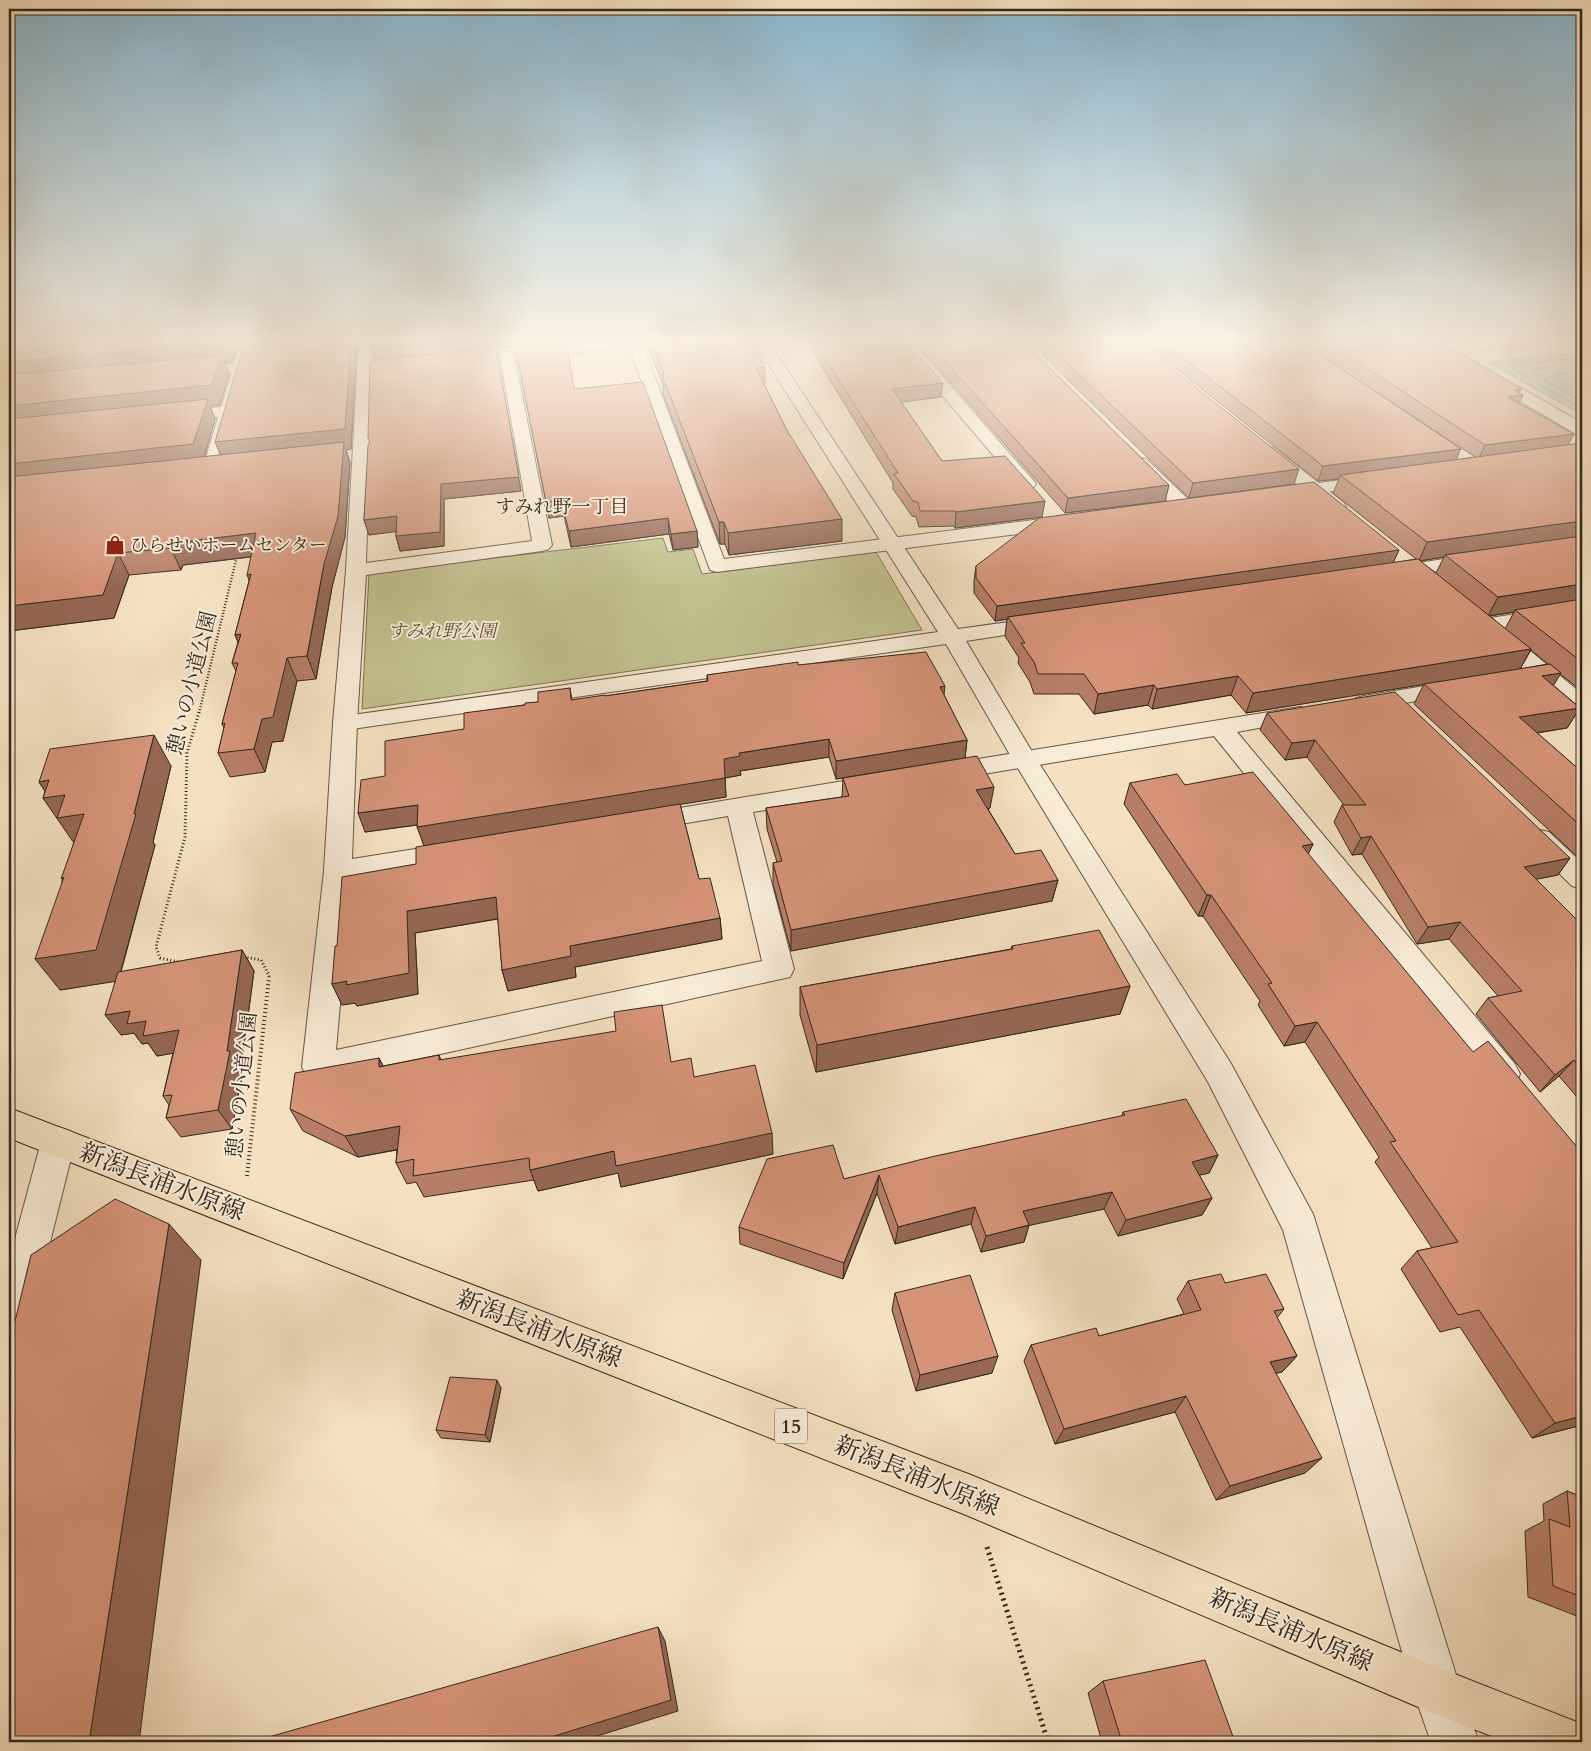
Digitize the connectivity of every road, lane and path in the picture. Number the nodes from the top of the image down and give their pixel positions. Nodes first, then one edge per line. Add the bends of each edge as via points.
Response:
1 (226, 423) edge
2 (358, 423) edge
3 (519, 423) edge
4 (669, 423) edge
5 (813, 423) edge
6 (973, 423) edge
7 (1569, 423) edge
8 (1582, 430) edge
9 (1252, 440) edge
10 (1128, 451) edge
11 (192, 473) edge
12 (1390, 479) edge
13 (1315, 489) junction
14 (1268, 495) edge
15 (1203, 504) edge
16 (1184, 506) junction
17 (1165, 509) edge
18 (1080, 520) edge
19 (1353, 520) edge
20 (1060, 522) junction
21 (892, 544) junction
22 (237, 552) edge
23 (1493, 558) edge
24 (356, 570) junction
25 (1375, 575) edge
26 (1582, 609) edge
27 (1060, 620) edge
28 (952, 636) junction
29 (1543, 674) junction
30 (1514, 679) edge
31 (1477, 685) edge
32 (1392, 698) junction
33 (1582, 706) edge
34 (1413, 719) edge
35 (345, 723) junction
36 (1220, 727) junction
37 (1026, 760) junction
38 (738, 806) junction
39 (621, 825) edge
40 (1526, 826) edge
41 (475, 849) edge
42 (338, 871) junction
43 (1582, 880) edge
44 (237, 958) edge
45 (183, 962) edge
46 (1520, 1094) edge
47 (9, 1123) edge
48 (58, 1142) junction
49 (242, 1214) junction
50 (9, 1331) edge
51 (971, 1496) junction
52 (1437, 1691) junction
53 (1048, 1742) edge
54 (1455, 1742) edge
55 (1568, 1742) edge

1 - 11 street via 220,470
2 - 24 street via 353,456
3 - 24 street via 542,545
4 - 21 street via 717,566
5 - 21 street
6 - 20 street
7 - 8 street
9 - 13 street
10 - 16 street
12 - 13 street
13 - 14 street
13 - 19 street
15 - 16 street
16 - 17 street
18 - 20 street
20 - 21 street
21 - 28 street
22 - 45 path, 憩いの小道公園 via 187,753 185,837 156,947 160,958
23 - 25 street
24 - 35 street
26 - 29 street via 1477,618
27 - 28 street
28 - 35 street
28 - 37 street
29 - 30 street
29 - 33 street
31 - 32 street
32 - 34 street
32 - 36 street
35 - 42 street
36 - 37 street
36 - 46 street
37 - 38 street
37 - 52 street via 1219,1072 1300,1226
38 - 39 street
38 - 42 street via 779,969 318,1067
40 - 43 street
41 - 42 street
44 - 49 path, 憩いの小道公園 via 261,960 269,975
47 - 48 main road, 新潟長浦水原線 / 15
48 - 49 main road, 新潟長浦水原線 / 15
48 - 50 street
49 - 51 main road, 新潟長浦水原線 / 15
51 - 52 main road, 新潟長浦水原線 / 15
51 - 53 path
52 - 54 street
52 - 55 main road, 新潟長浦水原線 / 15

